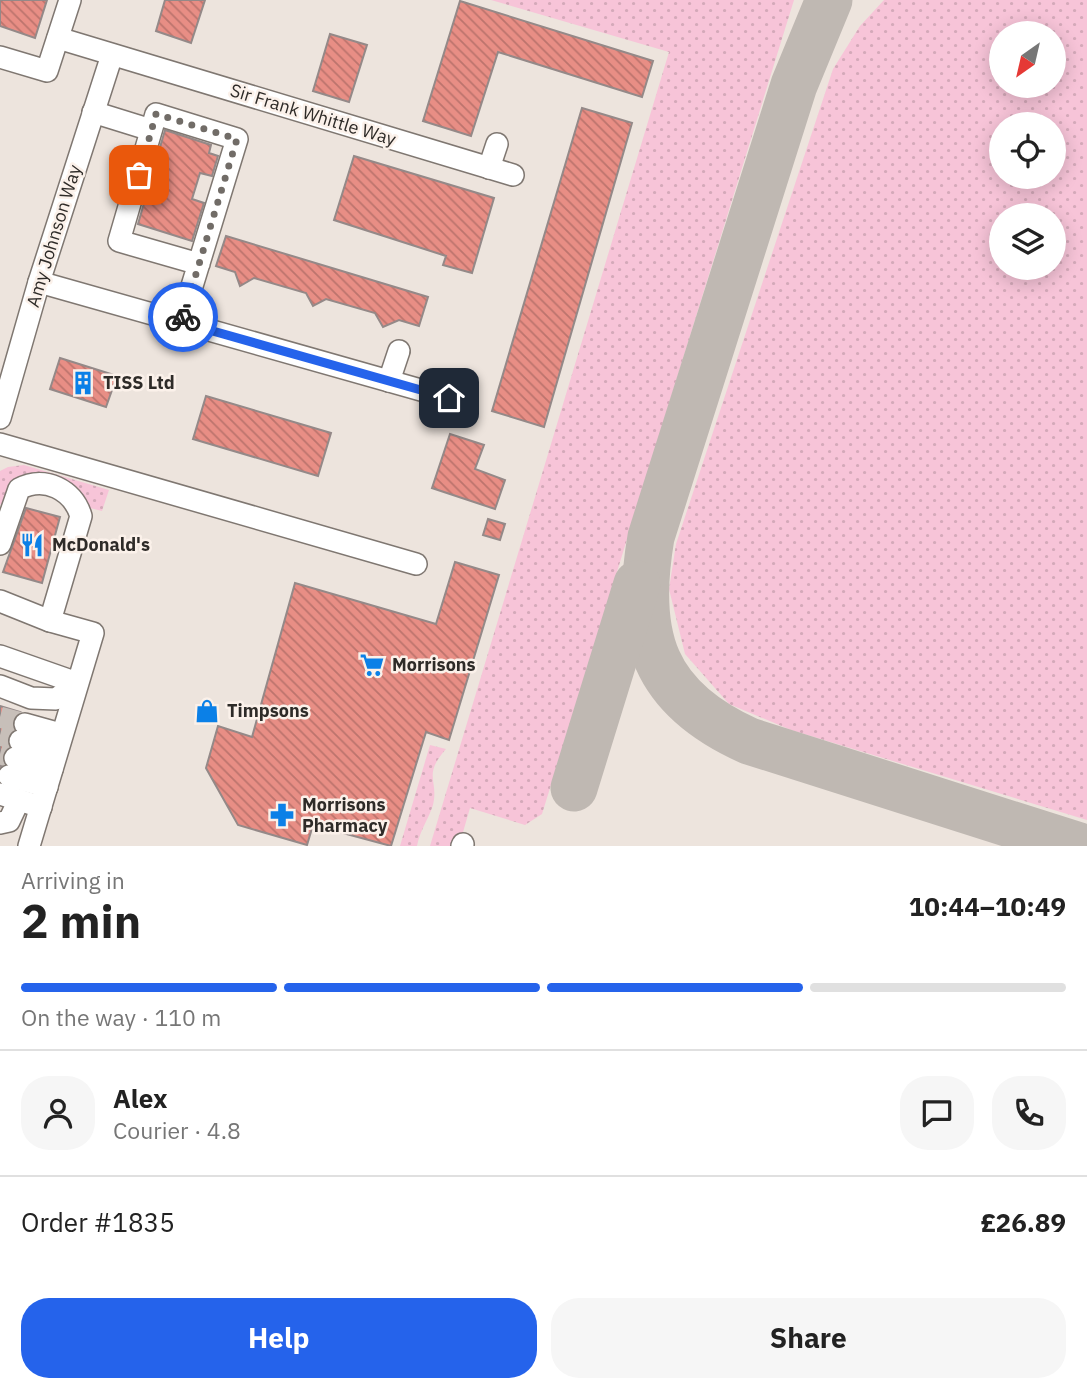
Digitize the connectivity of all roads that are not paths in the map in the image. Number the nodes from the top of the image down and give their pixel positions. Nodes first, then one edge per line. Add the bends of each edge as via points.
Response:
1 (70, 0) edge
2 (58, 38) junction
3 (111, 55) junction
4 (0, 57) edge
5 (93, 112) junction
6 (151, 130) junction
7 (497, 144) dead end
8 (489, 168) junction
9 (513, 175) dead end
10 (199, 264) junction
11 (39, 282) junction
12 (181, 322) junction
13 (399, 351) dead end
14 (389, 381) junction
15 (449, 398) dead end
16 (0, 418) edge
17 (0, 444) edge
18 (0, 544) edge
19 (416, 564) dead end
20 (0, 601) edge
21 (53, 614) junction
22 (5, 659) edge
23 (77, 683) junction
24 (0, 686) edge
25 (14, 765) edge
26 (51, 769) junction
27 (0, 823) edge
28 (30, 846) edge

1 - 2 street
2 - 3 street, Sir Frank Whittle Way
2 - 4 street via 47,71
3 - 5 street, Amy Johnson Way
3 - 8 street, Sir Frank Whittle Way
5 - 6 street
5 - 11 street, Amy Johnson Way
6 - 10 street via 119,241
6 - 10 street via 156,114 237,139
7 - 8 street
8 - 9 street, Sir Frank Whittle Way
10 - 12 street
11 - 12 street
11 - 16 street, Amy Johnson Way
12 - 14 street
13 - 14 street
14 - 15 street
17 - 19 street
18 - 21 street via 16,494 30,484 68,492 77,501 81,516
20 - 21 street
21 - 23 street via 93,633
22 - 23 street
23 - 24 street via 56,699 31,698
23 - 26 street
25 - 26 street
25 - 26 street
25 - 26 street
25 - 27 street via 9,821
26 - 28 street

